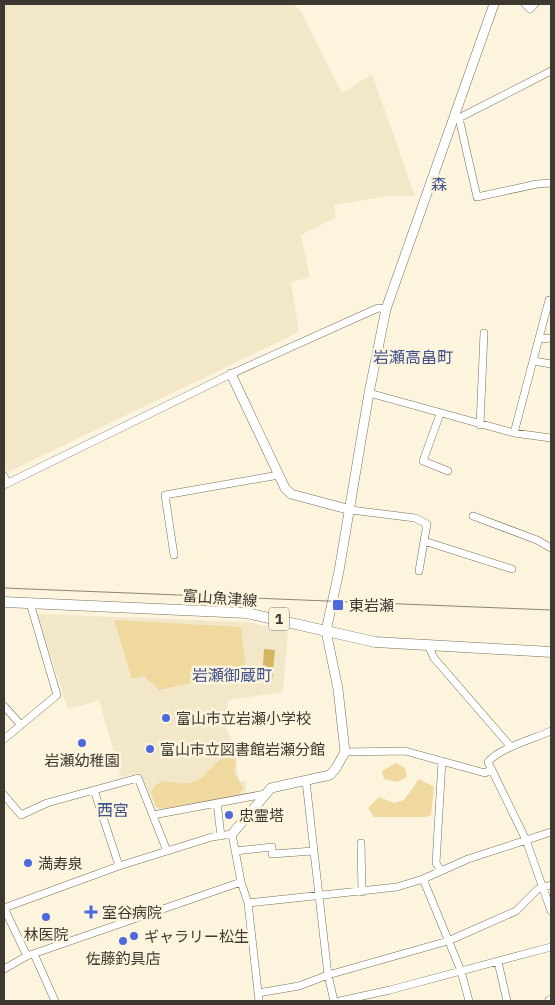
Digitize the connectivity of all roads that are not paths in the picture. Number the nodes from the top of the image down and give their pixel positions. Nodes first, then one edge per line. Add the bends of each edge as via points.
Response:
1 (494, 4) edge
2 (525, 4) edge
3 (535, 4) edge
4 (551, 71) edge
5 (457, 117) junction
6 (551, 183) edge
7 (551, 300) edge
8 (386, 309) junction
9 (484, 333) dead end
10 (551, 338) edge
11 (540, 339) junction
12 (534, 361) junction
13 (551, 364) edge
14 (231, 374) junction
15 (369, 393) junction
16 (440, 414) junction
17 (480, 425) junction
18 (514, 433) junction
19 (551, 438) edge
20 (448, 471) dead end
21 (279, 475) junction
22 (5, 481) edge
23 (350, 510) junction
24 (472, 516) dead end
25 (424, 541) junction
26 (551, 548) edge
27 (174, 555) dead end
28 (512, 569) dead end
29 (420, 571) dead end
30 (4, 602) edge
31 (30, 603) junction
32 (326, 631) junction
33 (428, 645) junction
34 (551, 652) edge
35 (4, 706) edge
36 (21, 725) junction
37 (551, 731) edge
38 (4, 738) edge
39 (511, 747) junction
40 (344, 752) junction
41 (442, 761) junction
42 (490, 770) junction
43 (306, 781) junction
44 (94, 790) junction
45 (4, 794) edge
46 (265, 794) junction
47 (217, 804) junction
48 (152, 815) junction
49 (551, 832) edge
50 (232, 834) junction
51 (221, 836) junction
52 (526, 840) junction
53 (361, 843) dead end
54 (167, 851) junction
55 (235, 851) junction
56 (313, 851) junction
57 (119, 866) junction
58 (440, 871) junction
59 (423, 879) junction
60 (241, 882) junction
61 (548, 886) edge
62 (362, 892) junction
63 (318, 896) junction
64 (248, 902) junction
65 (4, 908) edge
66 (551, 911) edge
67 (448, 941) junction
68 (551, 947) edge
69 (30, 955) junction
70 (498, 962) junction
71 (4, 969) edge
72 (461, 971) junction
73 (328, 974) junction
74 (258, 993) junction
75 (55, 1001) edge
76 (259, 1001) edge
77 (334, 1001) edge
78 (340, 1001) edge
79 (469, 1001) edge
80 (507, 1001) edge

1 - 5 street
2 - 3 street via 530,9
4 - 5 street
5 - 6 street via 477,197
5 - 8 street
7 - 11 street
8 - 14 street via 378,308
8 - 15 street
9 - 17 street
10 - 11 street
11 - 12 street
12 - 13 street
12 - 18 street
14 - 21 street
14 - 22 street
15 - 16 street
15 - 23 street
16 - 17 street
16 - 20 street via 423,461
17 - 18 street
18 - 19 street
21 - 23 street via 291,494
21 - 27 street via 165,495
23 - 25 street via 415,518 427,524
23 - 32 street
24 - 26 street
25 - 28 street
25 - 29 street
30 - 31 main road, 富山魚津線 / 1
31 - 32 main road, 富山魚津線 / 1 via 247,613
31 - 36 street via 57,695
32 - 33 main road, 富山魚津線 / 1 via 375,642
32 - 40 street via 338,689
33 - 34 main road, 富山魚津線 / 1
33 - 39 street via 434,658
35 - 36 street
36 - 38 street
37 - 39 street
39 - 42 street via 492,757 488,762
40 - 41 street via 405,751
40 - 43 street via 330,775
41 - 42 street via 485,773
41 - 58 street via 436,863
42 - 52 street
43 - 46 street via 277,786
43 - 56 street
44 - 45 street via 47,803 21,815
44 - 48 street via 138,778
44 - 57 street
46 - 47 street
46 - 50 street
47 - 48 street
47 - 51 street
48 - 54 street
49 - 52 street
50 - 51 street
50 - 55 street
51 - 54 street
52 - 58 street
52 - 61 street
53 - 62 street
54 - 57 street
55 - 56 street via 272,847 272,854
55 - 60 street
56 - 63 street
57 - 65 street
58 - 59 street
59 - 62 street
59 - 67 street
60 - 64 street
60 - 69 street
61 - 66 street
61 - 67 street via 538,888 516,910
62 - 63 street
63 - 64 street
63 - 73 street
64 - 74 street
65 - 69 street
67 - 72 street
67 - 73 street
68 - 70 street
69 - 71 street
69 - 75 street
70 - 72 street
70 - 80 street
72 - 78 street
72 - 79 street
73 - 74 street via 299,986
73 - 77 street
74 - 76 street

